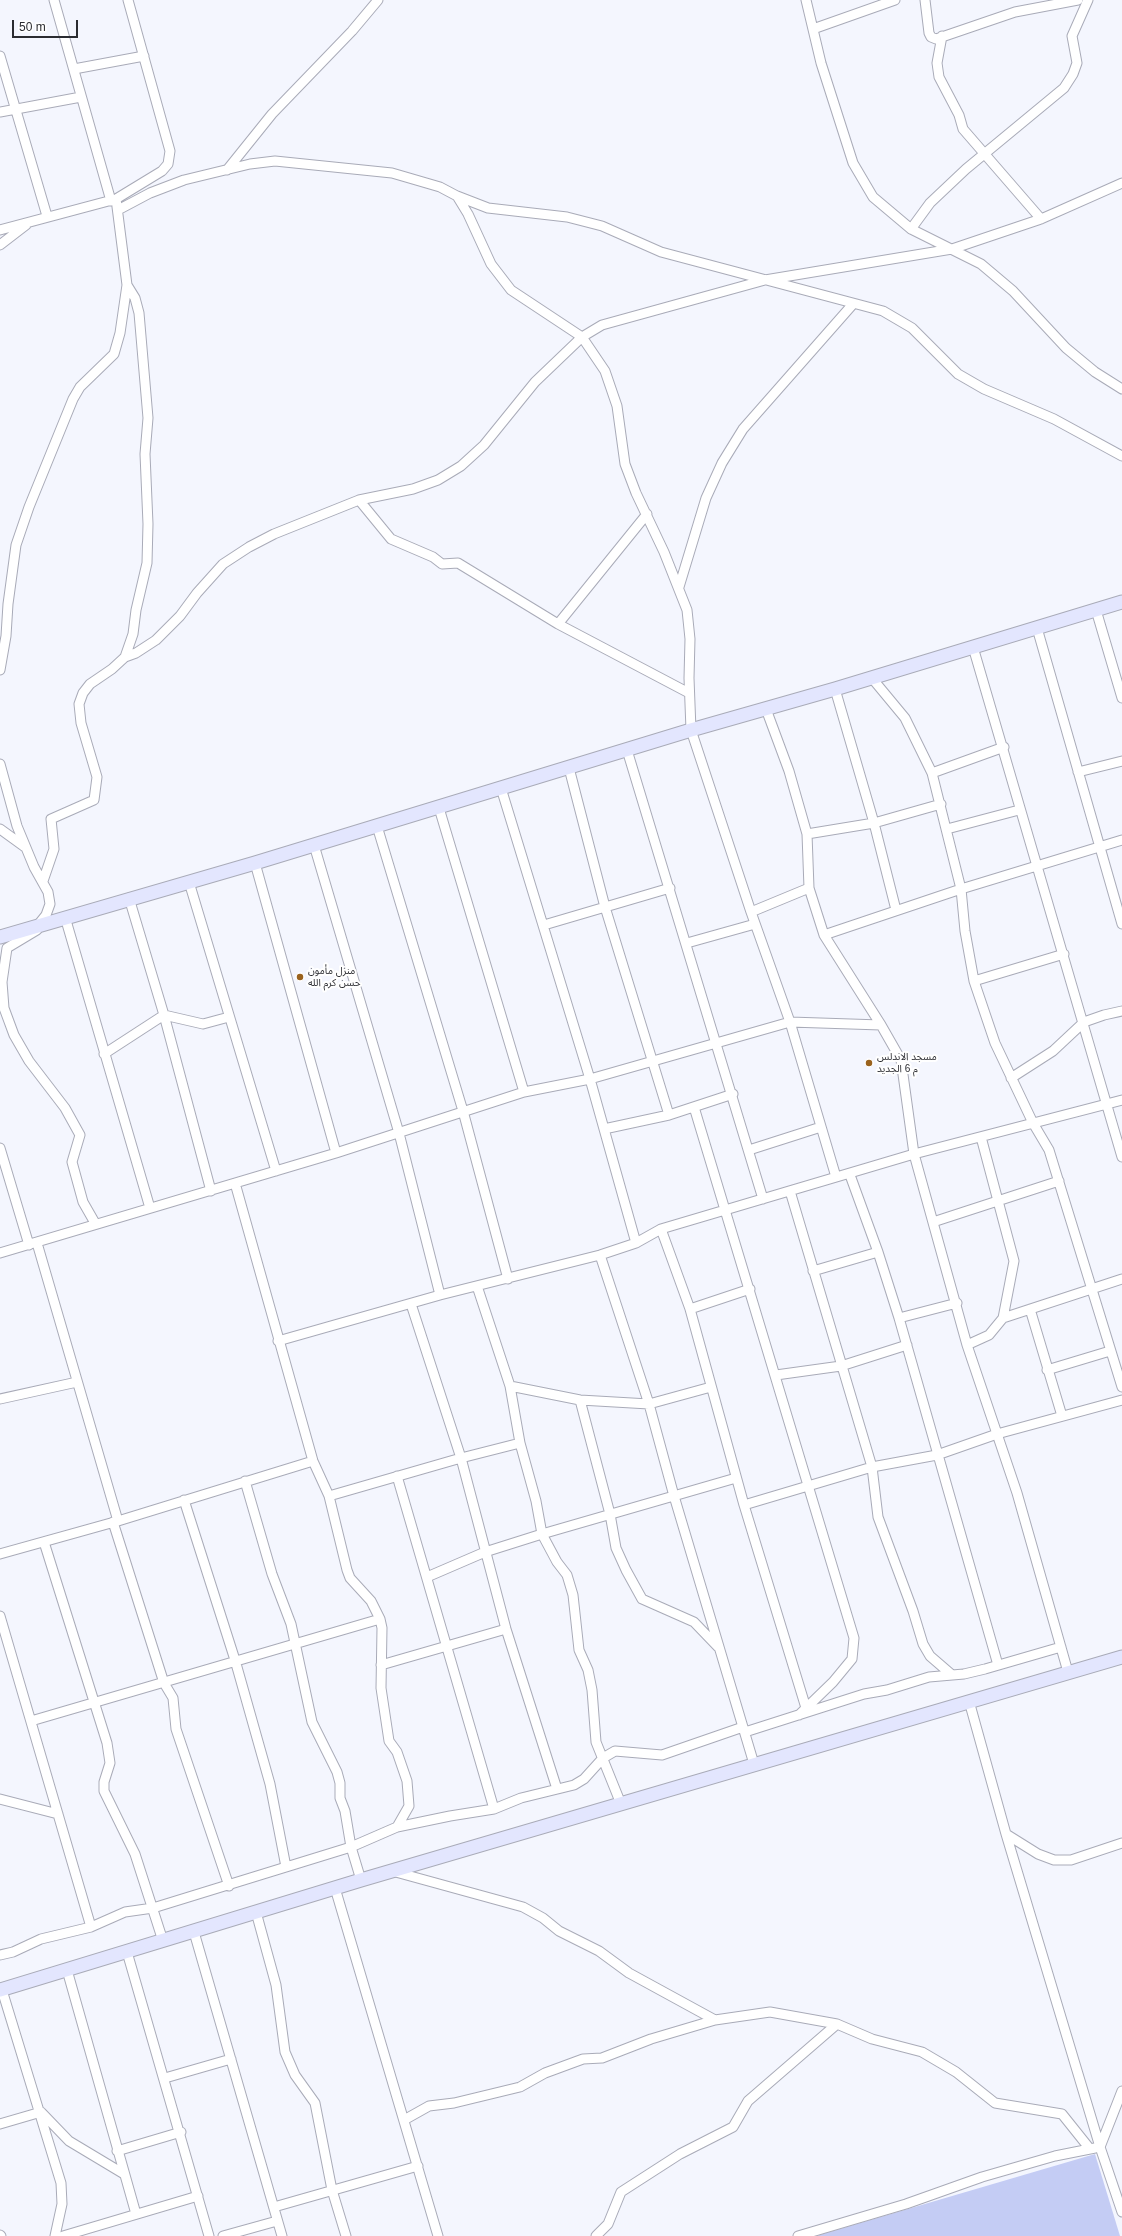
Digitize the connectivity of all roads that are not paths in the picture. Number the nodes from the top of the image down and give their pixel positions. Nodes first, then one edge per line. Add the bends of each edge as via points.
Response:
1 (54, 0) edge
2 (128, 0) edge
3 (378, 0) edge
4 (806, 0) edge
5 (895, 0) edge
6 (925, 0) edge
7 (1078, 0) edge
8 (1088, 0) edge
9 (813, 29) junction
10 (942, 36) junction
11 (0, 56) edge
12 (144, 56) junction
13 (2, 68) edge
14 (74, 69) junction
15 (81, 97) junction
16 (16, 109) junction
17 (0, 112) edge
18 (986, 153) junction
19 (227, 170) junction
20 (1122, 183) edge
21 (457, 196) junction
22 (114, 200) junction
23 (118, 210) junction
24 (47, 216) junction
25 (1041, 220) junction
26 (29, 222) junction
27 (910, 229) junction
28 (0, 230) edge
29 (0, 245) edge
30 (952, 249) junction
31 (765, 280) junction
32 (127, 285) junction
33 (854, 304) junction
34 (582, 337) junction
35 (1122, 389) edge
36 (1122, 456) edge
37 (359, 500) junction
38 (647, 514) junction
39 (679, 588) junction
40 (1122, 602) edge
41 (1096, 610) junction
42 (558, 624) junction
43 (1037, 628) junction
44 (973, 647) junction
45 (125, 657) junction
46 (0, 670) edge
47 (871, 677) junction
48 (836, 689) junction
49 (689, 693) junction
50 (1122, 698) edge
51 (766, 709) junction
52 (691, 730) junction
53 (1004, 747) junction
54 (628, 750) junction
55 (1122, 761) edge
56 (0, 764) edge
57 (569, 768) junction
58 (1078, 772) junction
59 (932, 773) junction
60 (501, 788) junction
61 (940, 804) junction
62 (439, 808) junction
63 (1019, 810) junction
64 (874, 823) junction
65 (377, 826) junction
66 (0, 829) edge
67 (947, 829) junction
68 (807, 834) junction
69 (1122, 840) edge
70 (314, 845) junction
71 (1100, 847) junction
72 (25, 848) junction
73 (255, 863) junction
74 (1038, 867) junction
75 (43, 881) junction
76 (189, 882) junction
77 (670, 888) junction
78 (809, 888) junction
79 (961, 889) junction
80 (129, 898) junction
81 (605, 907) junction
82 (896, 910) junction
83 (751, 912) junction
84 (65, 917) junction
85 (45, 923) junction
86 (755, 924) junction
87 (1122, 924) edge
88 (544, 925) junction
89 (824, 935) junction
90 (0, 937) edge
91 (687, 943) junction
92 (1064, 954) junction
93 (974, 981) junction
94 (1122, 1011) edge
95 (164, 1015) junction
96 (229, 1017) junction
97 (790, 1022) junction
98 (1084, 1022) junction
99 (881, 1025) junction
100 (718, 1043) junction
101 (104, 1054) junction
102 (654, 1061) junction
103 (1011, 1078) junction
104 (590, 1079) junction
105 (524, 1092) junction
106 (733, 1094) junction
107 (1122, 1100) edge
108 (1108, 1104) junction
109 (694, 1107) junction
110 (463, 1111) junction
111 (669, 1115) junction
112 (1033, 1123) junction
113 (821, 1127) junction
114 (604, 1129) junction
115 (399, 1133) junction
116 (981, 1137) junction
117 (1120, 1144) edge
118 (0, 1148) edge
119 (749, 1150) junction
120 (336, 1153) junction
121 (914, 1154) junction
122 (1122, 1157) edge
123 (276, 1171) junction
124 (850, 1175) junction
125 (836, 1177) junction
126 (1059, 1181) junction
127 (235, 1183) junction
128 (211, 1191) junction
129 (790, 1191) junction
130 (764, 1199) junction
131 (997, 1201) junction
132 (150, 1208) junction
133 (726, 1210) junction
134 (933, 1222) junction
135 (95, 1223) junction
136 (660, 1229) junction
137 (636, 1243) junction
138 (33, 1244) junction
139 (878, 1252) junction
140 (0, 1253) edge
141 (600, 1255) junction
142 (813, 1270) junction
143 (508, 1279) junction
144 (1122, 1279) edge
145 (477, 1286) junction
146 (750, 1289) junction
147 (1091, 1289) junction
148 (440, 1295) junction
149 (957, 1303) junction
150 (411, 1304) junction
151 (690, 1309) junction
152 (1030, 1309) junction
153 (899, 1318) junction
154 (1003, 1318) junction
155 (278, 1341) junction
156 (907, 1345) junction
157 (967, 1345) junction
158 (1110, 1351) junction
159 (841, 1366) junction
160 (1119, 1367) edge
161 (1047, 1370) junction
162 (776, 1375) junction
163 (77, 1382) junction
164 (510, 1386) junction
165 (711, 1387) junction
166 (1122, 1387) edge
167 (0, 1399) edge
168 (580, 1400) junction
169 (1122, 1400) edge
170 (649, 1404) junction
171 (1062, 1416) junction
172 (997, 1434) junction
173 (520, 1443) junction
174 (937, 1455) junction
175 (461, 1458) junction
176 (313, 1461) junction
177 (872, 1467) junction
178 (397, 1476) junction
179 (736, 1478) junction
180 (245, 1482) junction
181 (808, 1485) junction
182 (329, 1496) junction
183 (674, 1496) junction
184 (184, 1500) junction
185 (744, 1505) junction
186 (610, 1514) junction
187 (116, 1521) junction
188 (542, 1534) junction
189 (44, 1542) junction
190 (485, 1552) junction
191 (0, 1554) edge
192 (427, 1577) junction
193 (0, 1616) edge
194 (380, 1619) junction
195 (506, 1629) junction
196 (297, 1644) junction
197 (448, 1646) junction
198 (1061, 1647) junction
199 (719, 1648) junction
200 (1122, 1657) edge
201 (235, 1660) junction
202 (998, 1664) junction
203 (381, 1665) junction
204 (1068, 1672) junction
205 (952, 1675) junction
206 (164, 1683) junction
207 (969, 1701) junction
208 (95, 1702) junction
209 (806, 1708) junction
210 (799, 1715) junction
211 (31, 1721) junction
212 (744, 1730) junction
213 (603, 1758) junction
214 (754, 1764) junction
215 (557, 1789) junction
216 (0, 1799) edge
217 (621, 1804) junction
218 (494, 1809) junction
219 (58, 1814) junction
220 (397, 1827) junction
221 (1006, 1834) junction
222 (1122, 1843) edge
223 (351, 1847) junction
224 (286, 1867) junction
225 (392, 1871) junction
226 (361, 1880) junction
227 (229, 1886) junction
228 (335, 1888) junction
229 (153, 1908) junction
230 (256, 1912) junction
231 (91, 1927) junction
232 (194, 1932) junction
233 (163, 1941) junction
234 (127, 1952) junction
235 (0, 1955) edge
236 (67, 1970) junction
237 (1, 1990) edge
238 (715, 2020) junction
239 (837, 2024) junction
240 (231, 2059) junction
241 (165, 2078) junction
242 (1122, 2091) edge
243 (41, 2112) junction
244 (404, 2120) junction
245 (0, 2124) edge
246 (181, 2132) junction
247 (1100, 2147) junction
248 (1090, 2149) junction
249 (117, 2151) junction
250 (418, 2166) junction
251 (124, 2174) junction
252 (332, 2190) junction
253 (198, 2196) junction
254 (274, 2207) junction
255 (1122, 2212) edge
256 (136, 2214) junction
257 (277, 2221) junction
258 (55, 2236) edge
259 (63, 2236) edge
260 (209, 2236) edge
261 (223, 2236) edge
262 (282, 2236) edge
263 (346, 2236) edge
264 (438, 2236) edge
265 (596, 2236) edge
266 (798, 2236) edge

1 - 14 street
2 - 12 street
3 - 19 street via 352,31 272,114
4 - 9 street
5 - 9 street
6 - 10 street via 931,38
7 - 10 street via 1015,12
8 - 18 street via 1072,36 1077,63 1064,88
9 - 27 street via 821,63 853,163 873,196
10 - 18 street via 937,63 939,77 959,115 963,129
11 - 13 street
12 - 14 street
12 - 22 street via 170,151 170,160 162,171
13 - 16 street
14 - 15 street
15 - 16 street
15 - 22 street
16 - 17 street
16 - 24 street
18 - 25 street via 991,163
18 - 27 street via 930,203
19 - 21 street via 275,161 392,173 440,186
19 - 23 street via 184,180 150,193
20 - 25 street
21 - 31 street via 488,208 567,217 602,226 661,252
21 - 34 street via 491,264 511,290
22 - 23 street
22 - 24 street
23 - 32 street
24 - 26 street
25 - 30 street
26 - 28 street
26 - 29 street
27 - 30 street
30 - 31 street
30 - 35 street via 981,264 1013,291 1066,348 1095,372
31 - 33 street
31 - 34 street via 614,320
32 - 45 street via 135,298 139,313 148,418 145,454 148,524 147,563
32 - 46 street via 120,333 114,354 80,387 73,399 18,538
33 - 36 street via 883,311 912,328 958,374 1054,419
33 - 39 street via 743,429 722,463 706,498
34 - 37 street via 535,382 484,445 461,466 438,480 413,489
34 - 38 street via 605,371 617,406 625,464
37 - 42 street via 391,539 433,557 442,564 458,563
37 - 45 street via 274,534 223,564 180,616 156,640
38 - 39 street
38 - 42 street
39 - 49 street via 687,610 690,638
40 - 41 street
41 - 43 street
41 - 50 street
42 - 49 street
43 - 44 street
43 - 58 street
44 - 47 street
44 - 53 street
45 - 75 street via 82,693 81,723 97,777 94,800 51,819 54,849
47 - 48 street
47 - 59 street via 904,718
48 - 51 street
48 - 64 street
49 - 52 street
51 - 52 street
51 - 68 street via 789,771
52 - 54 street
52 - 83 street
53 - 59 street
53 - 63 street
54 - 57 street
54 - 77 street
55 - 58 street
56 - 72 street via 8,798
57 - 60 street
57 - 81 street
58 - 71 street
59 - 61 street
60 - 62 street
60 - 88 street
61 - 64 street
61 - 67 street
62 - 65 street
62 - 105 street
63 - 67 street
63 - 74 street
64 - 68 street
64 - 82 street
65 - 70 street
65 - 110 street
66 - 72 street
67 - 79 street
68 - 78 street
69 - 71 street
70 - 73 street
70 - 115 street
71 - 74 street
71 - 87 street
72 - 75 street
73 - 76 street
73 - 120 street
74 - 79 street
74 - 92 street
75 - 85 street via 50,904
76 - 80 street
76 - 96 street
77 - 81 street
77 - 91 street
78 - 83 street
78 - 89 street
79 - 82 street
79 - 93 street
80 - 84 street
80 - 95 street
81 - 88 street
81 - 102 street
82 - 89 street
83 - 86 street
84 - 85 street
84 - 101 street
85 - 90 street
85 - 135 street via 7,948 2,982 4,1008 14,1035 65,1108 80,1135 72,1162 83,1202
86 - 91 street
86 - 97 street
88 - 104 street
89 - 99 street
91 - 100 street
92 - 93 street
92 - 98 street
93 - 103 street via 995,1043
94 - 98 street
95 - 96 street via 203,1024
95 - 101 street
95 - 128 street
96 - 123 street
97 - 99 street
97 - 100 street
97 - 113 street
98 - 103 street via 1054,1051
98 - 108 street
99 - 121 street via 901,1060
100 - 102 street
100 - 106 street
101 - 132 street
102 - 104 street
102 - 111 street
103 - 112 street
104 - 105 street
104 - 114 street
105 - 110 street
106 - 109 street
106 - 119 street
107 - 108 street
108 - 112 street
108 - 117 street
109 - 111 street
109 - 133 street
110 - 115 street
110 - 143 street
111 - 114 street
112 - 116 street
112 - 126 street via 1049,1150
113 - 119 street
113 - 125 street
114 - 137 street
115 - 120 street
115 - 148 street
116 - 121 street
116 - 131 street
117 - 122 street
118 - 138 street
119 - 130 street
120 - 123 street
121 - 124 street
121 - 134 street
123 - 127 street
124 - 125 street
124 - 139 street
125 - 129 street
126 - 131 street
126 - 147 street
127 - 128 street
127 - 155 street
128 - 132 street
129 - 130 street
129 - 142 street
130 - 133 street
131 - 134 street
131 - 154 street via 1014,1261
132 - 135 street
133 - 136 street
133 - 146 street
134 - 149 street
135 - 138 street
136 - 137 street
136 - 151 street
137 - 141 street
138 - 140 street
138 - 163 street
139 - 142 street
139 - 153 street
141 - 143 street
141 - 170 street
142 - 159 street
143 - 145 street
144 - 147 street
145 - 148 street
145 - 164 street
146 - 151 street
146 - 162 street
147 - 152 street
147 - 158 street
148 - 150 street
149 - 153 street
149 - 157 street
150 - 155 street
150 - 175 street
151 - 165 street
152 - 154 street
152 - 161 street
153 - 156 street
154 - 157 street via 989,1335
155 - 176 street
156 - 159 street
156 - 174 street
157 - 172 street
158 - 160 street
158 - 161 street
159 - 162 street
159 - 177 street
160 - 166 street
161 - 171 street
162 - 181 street
163 - 167 street
163 - 187 street
164 - 168 street
164 - 173 street
165 - 170 street
165 - 179 street
168 - 170 street
168 - 186 street
169 - 171 street
170 - 183 street
171 - 172 street
172 - 174 street
172 - 198 street via 1017,1493
173 - 175 street
173 - 188 street
174 - 177 street
174 - 202 street
175 - 178 street
175 - 190 street
176 - 180 street
176 - 182 street
177 - 181 street
177 - 205 street via 878,1517 923,1644 930,1656
178 - 182 street
178 - 192 street
179 - 183 street
179 - 185 street
180 - 184 street
180 - 196 street via 265,1552
181 - 185 street
181 - 209 street via 852,1627 854,1645 852,1659
182 - 194 street via 350,1578 372,1601
183 - 186 street
183 - 199 street
184 - 187 street
184 - 201 street
185 - 209 street
186 - 188 street
186 - 199 street via 616,1548 642,1599 694,1622
187 - 189 street
187 - 206 street
188 - 190 street
188 - 213 street via 567,1575 573,1595 579,1650 588,1670 596,1742
189 - 191 street
189 - 208 street
190 - 192 street
190 - 195 street
192 - 197 street
193 - 211 street
194 - 196 street
194 - 203 street
195 - 197 street
195 - 215 street
196 - 201 street
196 - 223 street via 312,1722 340,1783 340,1798 345,1811
197 - 203 street
197 - 218 street
198 - 202 street
198 - 204 street
199 - 212 street
200 - 204 street
201 - 206 street
201 - 224 street via 270,1784
202 - 205 street
203 - 220 street via 381,1688 389,1741 397,1752 407,1781 409,1806
204 - 207 street
205 - 210 street via 929,1677
206 - 208 street
206 - 227 street via 173,1698 176,1729
207 - 214 street
207 - 221 street
208 - 211 street
208 - 229 street via 110,1756 104,1791 107,1802 135,1854
209 - 210 street
210 - 212 street
211 - 219 street
212 - 213 street via 662,1755 621,1751
212 - 214 street
213 - 215 street via 581,1782
213 - 217 street
214 - 217 street
215 - 218 street via 522,1798
216 - 219 street
217 - 225 street
218 - 220 street
219 - 231 street
220 - 223 street
221 - 222 street via 1038,1854 1054,1860 1071,1860
221 - 247 street
223 - 224 street
223 - 226 street
224 - 227 street
225 - 226 street
225 - 238 street via 523,1907 559,1931 599,1951 629,1973
226 - 228 street
227 - 229 street
228 - 230 street
228 - 244 street
229 - 231 street via 125,1912
229 - 233 street
230 - 232 street
230 - 252 street via 276,1985 285,2052 295,2075 315,2103
231 - 235 street via 40,1939 13,1952
232 - 233 street
232 - 240 street
233 - 234 street
234 - 236 street
234 - 241 street
236 - 237 street
236 - 249 street
237 - 243 street
238 - 239 street via 770,2012
238 - 244 street via 651,2039 602,2058 583,2059 545,2073 520,2087 454,2103 429,2106
239 - 248 street via 872,2039 922,2052 956,2072 995,2103 1062,2114
239 - 265 street via 748,2102 733,2127 680,2154 621,2192 608,2224
240 - 241 street
240 - 254 street
241 - 246 street
242 - 247 street
243 - 245 street
243 - 251 street via 69,2141
243 - 258 street via 62,2191
244 - 250 street
246 - 249 street
246 - 253 street
247 - 248 street
247 - 255 street
248 - 266 street via 1055,2156 990,2175 906,2204
249 - 251 street
250 - 252 street
250 - 264 street
251 - 256 street
252 - 254 street
252 - 263 street
253 - 256 street
253 - 260 street
254 - 257 street
256 - 259 street
257 - 261 street
257 - 262 street

